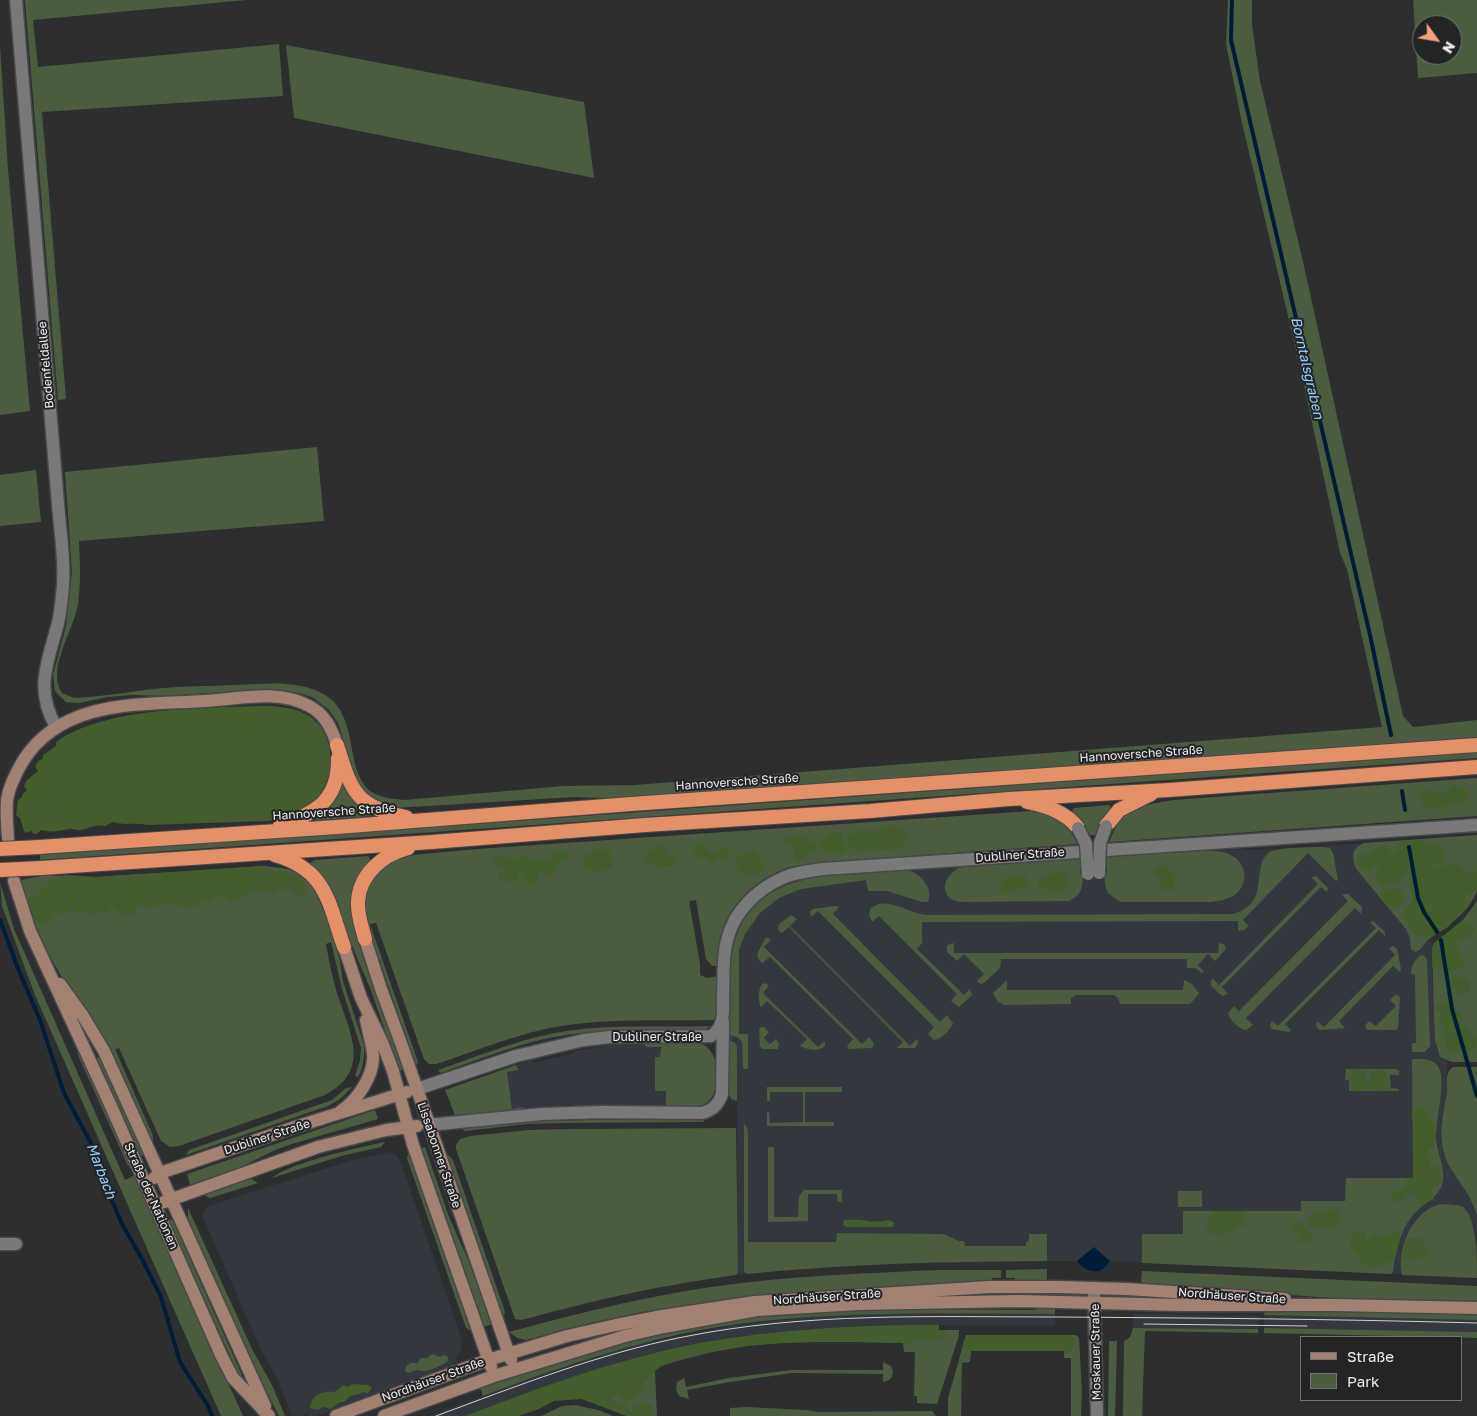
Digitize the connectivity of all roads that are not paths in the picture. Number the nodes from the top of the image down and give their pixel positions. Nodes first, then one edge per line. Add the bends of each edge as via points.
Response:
1 (16, 0) edge
2 (56, 727) junction
3 (337, 745) junction
4 (1477, 745) edge
5 (1477, 768) edge
6 (1168, 790) junction
7 (1009, 799) junction
8 (431, 820) junction
9 (1477, 825) edge
10 (1106, 826) joint
11 (1078, 828) joint
12 (264, 832) junction
13 (432, 842) junction
14 (4, 844) edge
15 (1108, 850) dead end
16 (1079, 852) dead end
17 (267, 853) junction
18 (0, 870) edge
19 (14, 881) dead end
20 (365, 939) joint
21 (344, 948) joint
22 (47, 966) junction
23 (361, 998) junction
24 (723, 1019) junction
25 (417, 1089) junction
26 (400, 1094) junction
27 (334, 1115) junction
28 (428, 1125) junction
29 (409, 1127) junction
30 (160, 1174) junction
31 (150, 1193) junction
32 (172, 1199) junction
33 (0, 1244) edge
34 (16, 1244) dead end
35 (1094, 1288) junction
36 (1094, 1303) junction
37 (1335, 1305) junction
38 (1477, 1308) edge
39 (509, 1353) junction
40 (488, 1360) junction
41 (514, 1370) junction
42 (494, 1376) junction
43 (269, 1416) edge
44 (336, 1416) edge
45 (384, 1416) edge
46 (1097, 1416) edge

1 - 2 street, Bodenfeldallee via 63,582 59,621 44,683 44,698
2 - 3 main road via 104,708 274,697 304,703 316,710 331,728
2 - 14 main road via 29,752 11,785
3 - 8 highway via 352,789 368,804 389,814
3 - 12 highway via 335,779 324,802 309,815
4 - 8 highway, Hannoversche Straße
5 - 6 highway
6 - 7 highway
6 - 10 highway via 1129,803 1115,813
7 - 11 highway via 1051,809 1069,818
7 - 13 highway
8 - 12 highway, Hannoversche Straße
9 - 15 street
10 - 11 street, bridge via 1094,874
12 - 14 highway, Hannoversche Straße, bridge via 39,847
13 - 17 highway
13 - 20 highway via 390,855 370,871 362,884 358,901
16 - 24 street, Dubliner Straße via 823,869 774,882 745,906 729,933 724,962
17 - 18 highway, bridge
17 - 21 highway via 300,864 313,875 323,888
19 - 22 main road, Straße der Nationen via 30,931
20 - 25 main road, Lissabonner Straße
21 - 23 main road, Lissabonner Straße
22 - 30 main road, Straße der Nationen via 104,1050
22 - 31 main road, Straße der Nationen
23 - 26 main road, Lissabonner Straße via 382,1042
23 - 27 main road via 372,1046 372,1062 368,1077 356,1096
24 - 25 street, Dubliner Straße via 716,1032 708,1037 584,1040 516,1056
24 - 28 street, Dubliner Straße via 722,1094 711,1110 702,1113 542,1114
25 - 26 main road, Dubliner Straße
25 - 28 main road, Lissabonner Straße
26 - 27 main road, Dubliner Straße
26 - 29 main road, Lissabonner Straße
27 - 30 main road, Dubliner Straße
28 - 29 main road, Dubliner Straße
28 - 39 main road, Lissabonner Straße
29 - 32 main road, Dubliner Straße via 318,1147
29 - 40 main road, Lissabonner Straße
30 - 31 main road via 150,1183
30 - 32 main road, Straße der Nationen
31 - 32 main road, Dubliner Straße via 164,1202
31 - 43 main road, Straße der Nationen via 229,1371
32 - 43 main road, Straße der Nationen
33 - 34 street
35 - 36 street, Moskauer Straße
35 - 37 main road, Nordhäuser Straße via 1268,1296
35 - 39 main road, Nordhäuser Straße via 989,1287 756,1302 616,1324
36 - 37 main road, Nordhäuser Straße
36 - 41 main road, Nordhäuser Straße via 858,1304 757,1310 625,1336
36 - 46 street, Moskauer Straße
37 - 38 main road, Nordhäuser Straße
39 - 40 main road, Nordhäuser Straße
39 - 41 main road, Lissabonner Straße
40 - 42 main road, Lissabonner Straße
40 - 44 main road, Nordhäuser Straße
41 - 42 main road, Nordhäuser Straße
42 - 45 main road, Nordhäuser Straße

